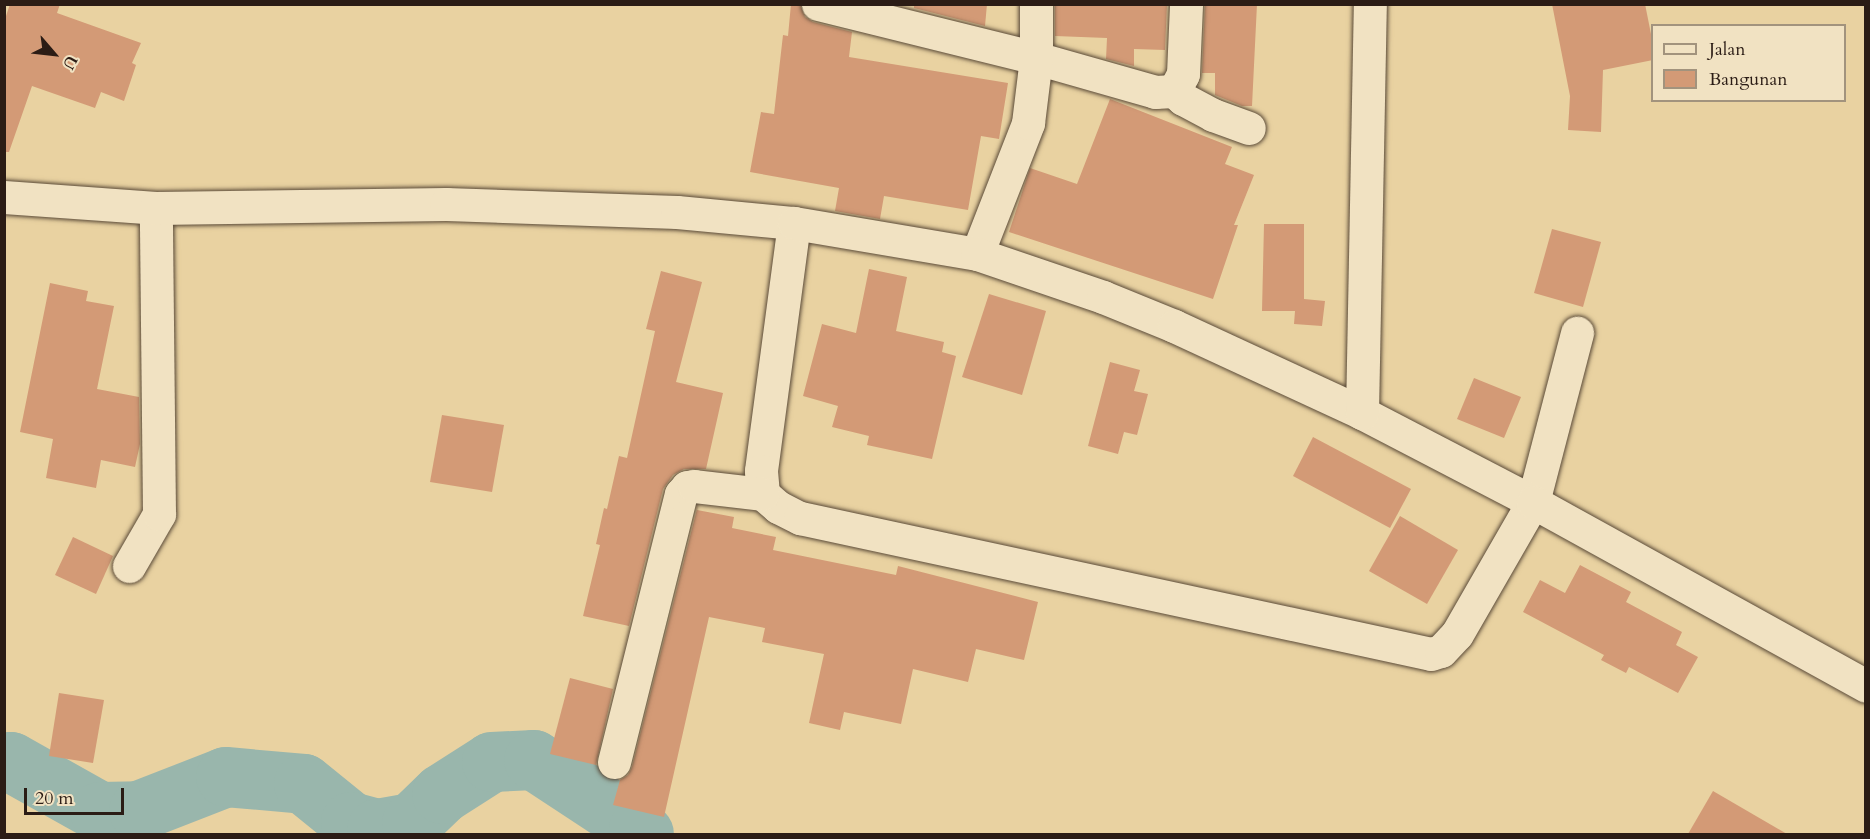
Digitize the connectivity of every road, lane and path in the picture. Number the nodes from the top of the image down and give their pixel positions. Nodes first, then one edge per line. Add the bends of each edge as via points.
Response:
1 (818, 4) edge
2 (1036, 4) edge
3 (1186, 4) edge
4 (1370, 4) edge
5 (1036, 58) junction
6 (1174, 91) junction
7 (1249, 128) dead end
8 (4, 196) edge
9 (156, 208) junction
10 (794, 223) junction
11 (976, 254) junction
12 (1577, 333) dead end
13 (1362, 412) junction
14 (763, 494) junction
15 (1533, 502) junction
16 (129, 566) dead end
17 (1866, 686) edge
18 (614, 762) dead end

1 - 5 street
2 - 5 street
3 - 6 street via 1184,74
4 - 13 street
5 - 6 street via 1136,88
5 - 11 street via 1028,123
6 - 7 street via 1205,111
8 - 9 street
9 - 10 street via 446,204 677,212
9 - 16 street via 159,514
10 - 11 street
10 - 14 street via 760,471
11 - 13 street via 1174,326
12 - 15 street
13 - 15 street
14 - 15 street via 800,518 1431,654 1441,651 1457,634
14 - 18 street via 694,486 681,494
15 - 17 street

